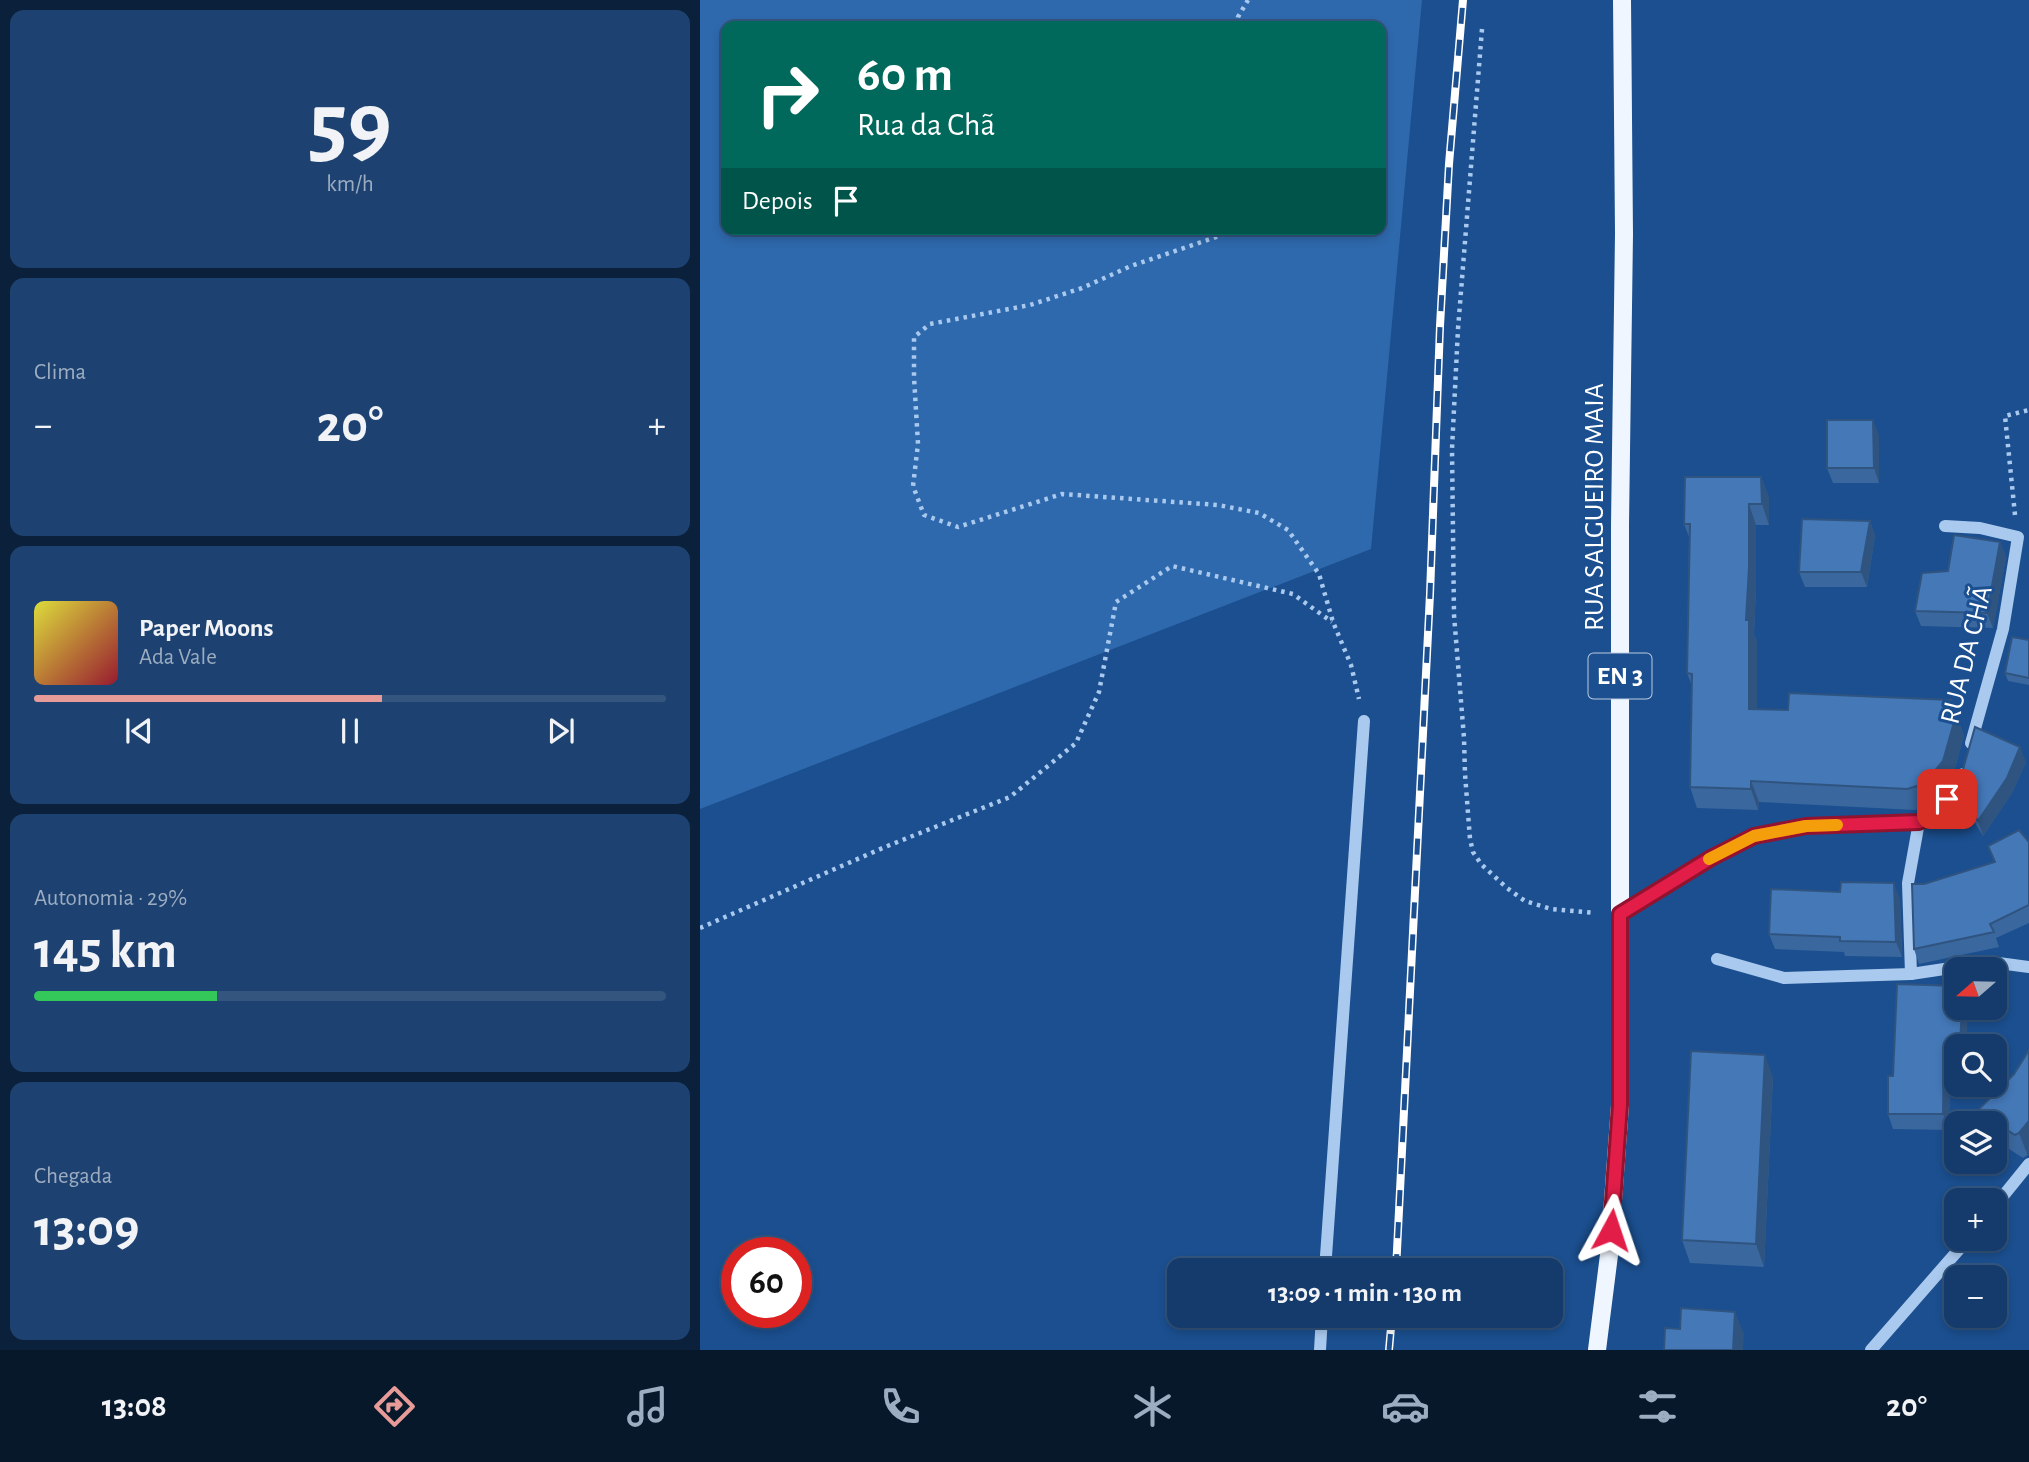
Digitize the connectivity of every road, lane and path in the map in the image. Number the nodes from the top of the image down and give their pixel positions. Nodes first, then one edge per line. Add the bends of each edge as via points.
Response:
1 (1248, 0) edge
2 (1622, 0) edge
3 (1238, 21) edge
4 (1482, 29) dead end
5 (1222, 235) edge
6 (2029, 410) edge
7 (1945, 526) dead end
8 (2018, 537) junction
9 (1333, 622) junction
10 (1364, 721) joint
11 (1919, 822) junction
12 (1620, 914) junction
13 (700, 928) edge
14 (1717, 959) dead end
15 (2029, 968) edge
16 (1911, 974) junction
17 (2029, 1164) edge
18 (2007, 1191) edge
19 (1958, 1251) edge
20 (1326, 1258) edge
21 (1321, 1328) edge
22 (1320, 1350) edge
23 (1597, 1350) edge
24 (1871, 1350) edge

1 - 3 path
2 - 12 main road, RUA SALGUEIRO MAIA / EN 3
4 - 12 path via 1452,449 1454,615 1470,839 1481,864 1525,901 1550,909
5 - 9 path via 1030,304 930,324 914,337 918,444 914,486 924,515 958,527 1062,494 1219,505 1259,513 1288,530 1319,574
6 - 8 path via 2005,416
7 - 8 street
8 - 11 street, RUA DA CHÃ via 2003,629 1959,786 1935,813
9 - 10 path via 1351,665
9 - 13 path via 1293,594 1172,566 1116,602 1100,692 1076,743 1010,797
10 - 20 street
11 - 12 street via 1806,826 1754,836
11 - 16 street via 1908,883
12 - 23 main road, RUA SALGUEIRO MAIA / EN 3 via 1620,1105
14 - 16 street via 1784,978
15 - 16 street via 1991,961
17 - 18 street
19 - 24 street
21 - 22 street

